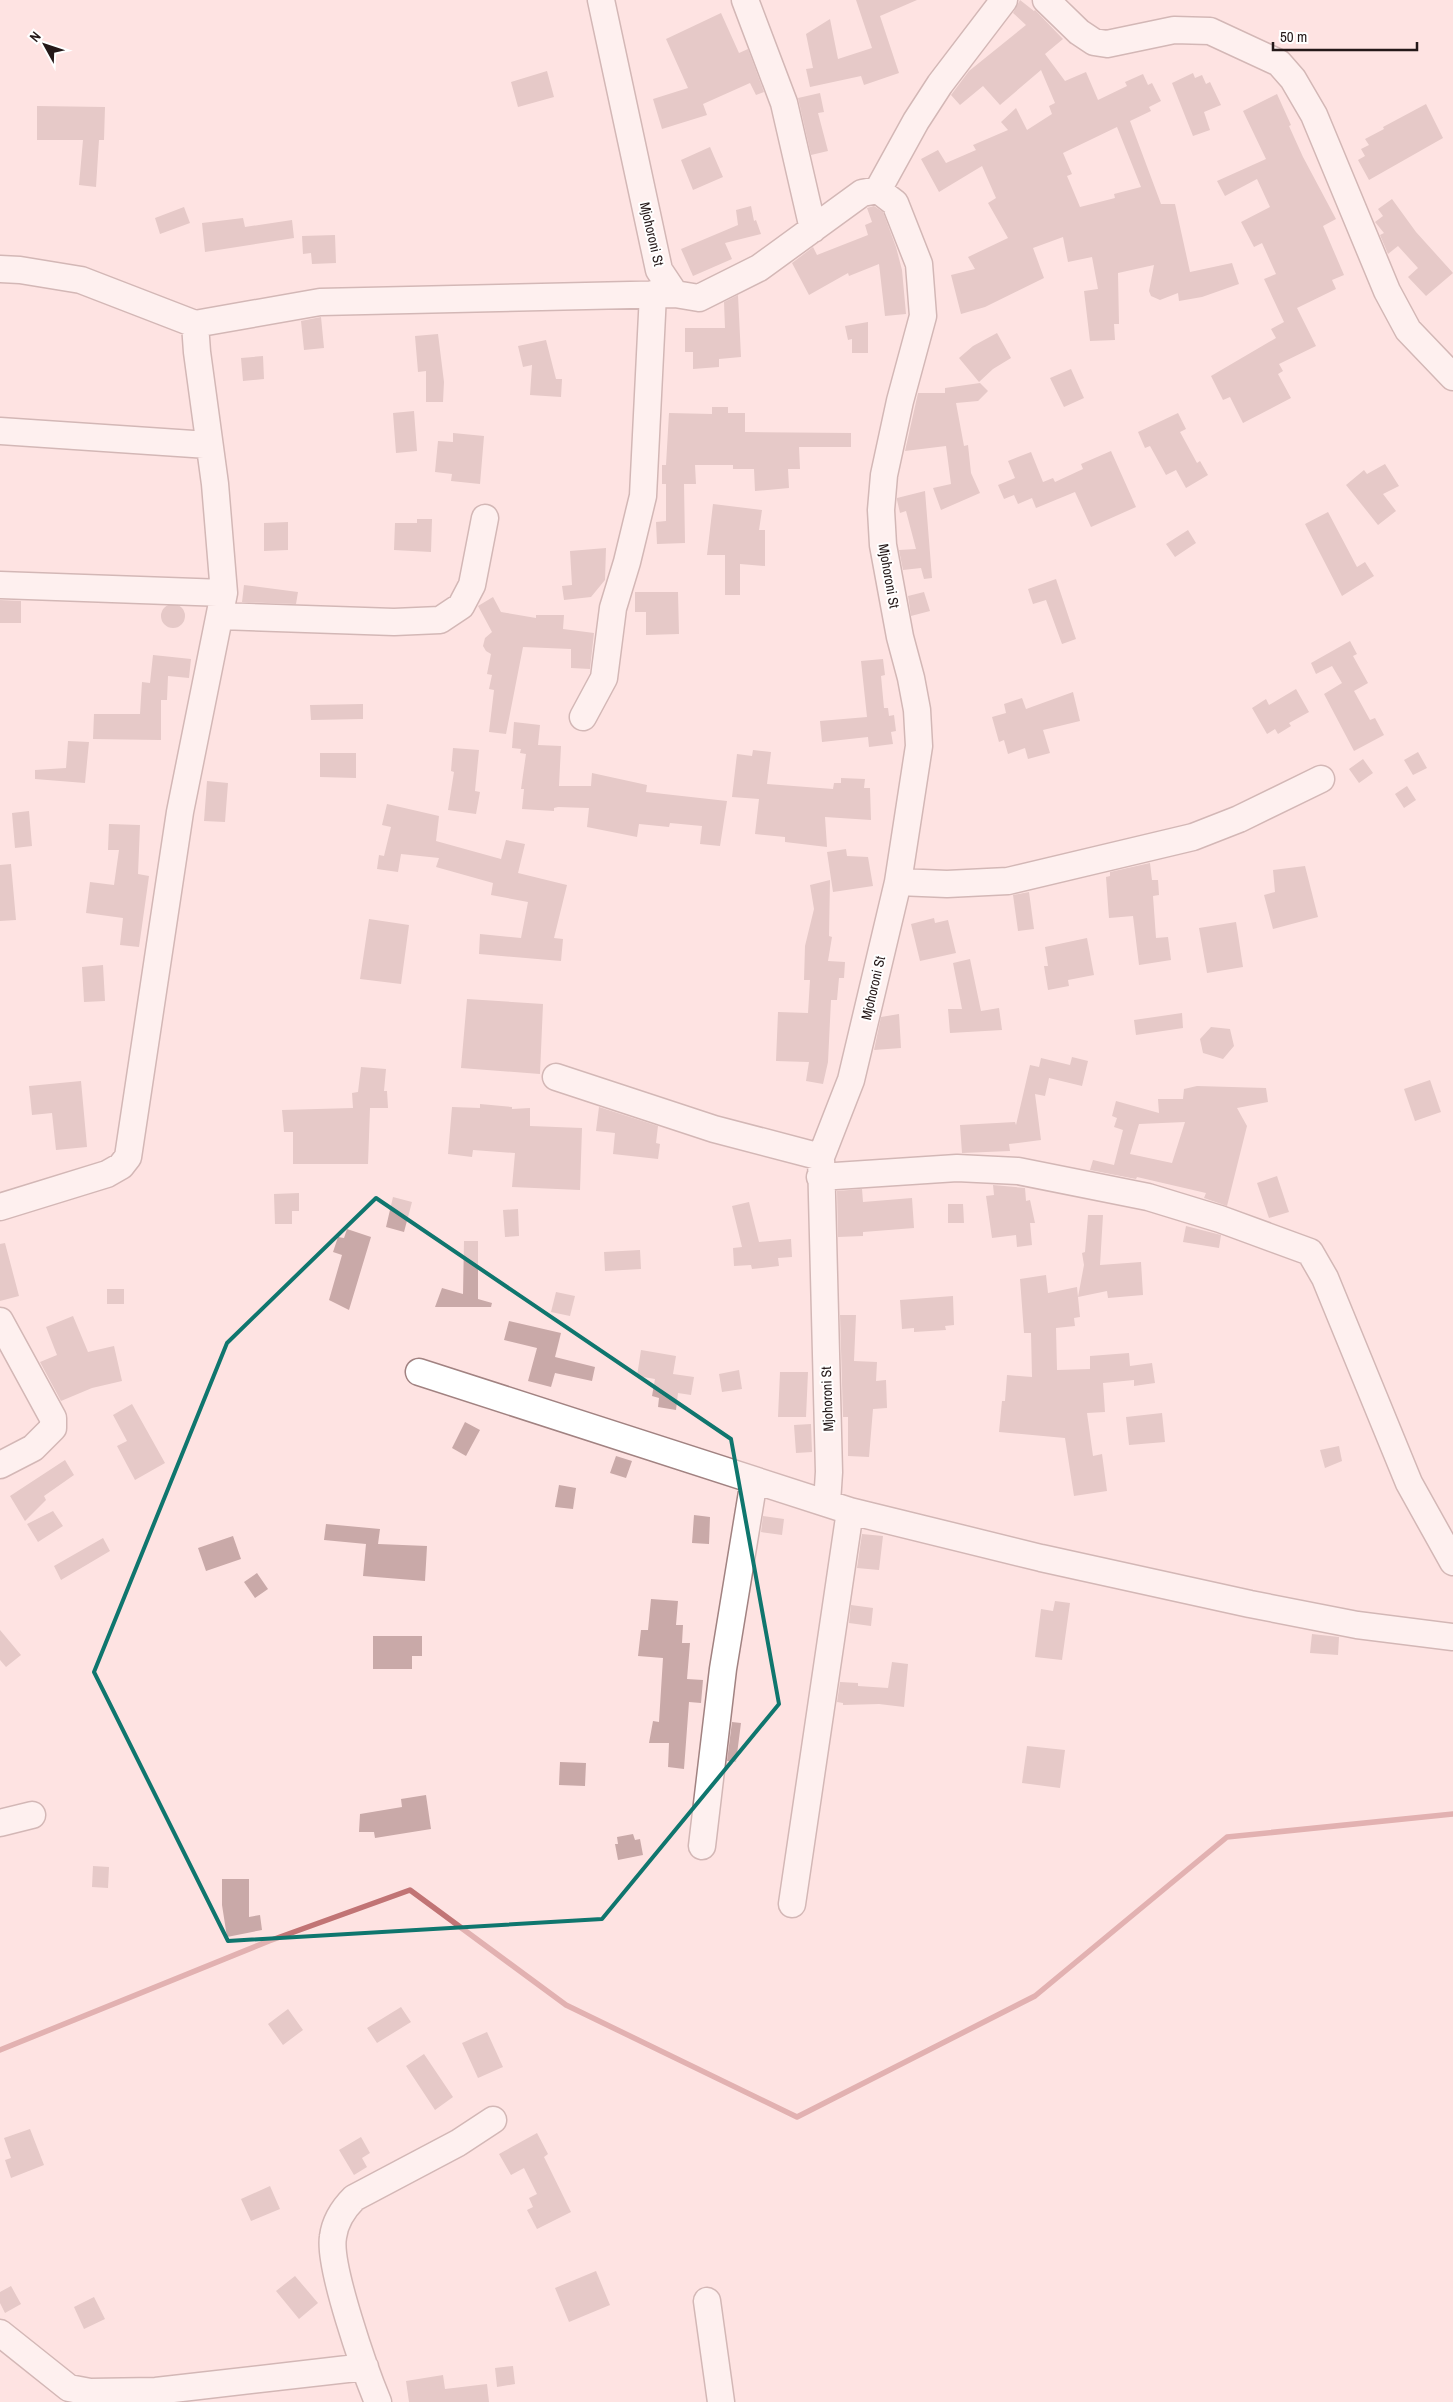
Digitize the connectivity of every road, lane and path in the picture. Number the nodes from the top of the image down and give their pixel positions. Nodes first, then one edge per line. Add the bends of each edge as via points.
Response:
1 (601, 0) edge
2 (745, 0) edge
3 (1004, 0) edge
4 (1046, 0) edge
5 (878, 190) junction
6 (813, 229) junction
7 (0, 269) edge
8 (664, 294) junction
9 (195, 324) junction
10 (1453, 378) edge
11 (0, 431) edge
12 (208, 445) junction
13 (486, 518) dead end
14 (0, 586) edge
15 (222, 604) junction
16 (583, 717) dead end
17 (1321, 779) dead end
18 (898, 882) junction
19 (556, 1077) dead end
20 (820, 1167) junction
21 (0, 1207) edge
22 (0, 1321) edge
23 (419, 1372) dead end
24 (0, 1465) edge
25 (754, 1480) junction
26 (838, 1507) junction
27 (1453, 1562) edge
28 (1453, 1638) edge
29 (32, 1815) dead end
30 (0, 1823) edge
31 (702, 1846) dead end
32 (792, 1904) dead end
33 (493, 2120) dead end
34 (707, 2301) dead end
35 (0, 2333) edge
36 (365, 2367) junction
37 (378, 2402) edge
38 (722, 2402) edge

1 - 8 street, Mjohoroni St
2 - 6 street via 784,103
3 - 5 street via 940,84
4 - 10 street via 1094,42 1107,44 1174,30 1210,31 1279,63 1314,116 1387,291 1408,330
5 - 6 street via 862,193
5 - 18 street, Mjohoroni St via 895,203 919,264 924,316 896,420 884,475 881,510 882,545 913,686 919,746
6 - 8 street via 759,268 699,298
7 - 9 street via 82,280
8 - 9 street via 320,302
8 - 16 street via 643,496 613,608 604,678
9 - 12 street
11 - 12 street
12 - 15 street via 215,484
13 - 15 street via 472,585 461,606 440,620 394,622
14 - 15 street
15 - 21 street via 180,812 128,1157 121,1166 107,1174
17 - 18 street via 1239,819 1193,837 1008,881
18 - 20 street, Mjohoroni St via 851,1080
19 - 20 street
20 - 26 street, Mjohoroni St via 829,1472
20 - 27 street via 1018,1171 1148,1197 1310,1252 1325,1278 1409,1483
22 - 24 street via 53,1418 54,1428 33,1448
23 - 25 street
25 - 26 street
25 - 31 street via 723,1669
26 - 28 street via 1041,1558 1250,1604 1357,1626
26 - 32 street, Mjohoroni St
29 - 30 street
33 - 36 street via 458,2143 354,2198 342,2210 332,2238 336,2267
34 - 38 street
35 - 36 street via 69,2388 90,2392 156,2391
36 - 37 street

